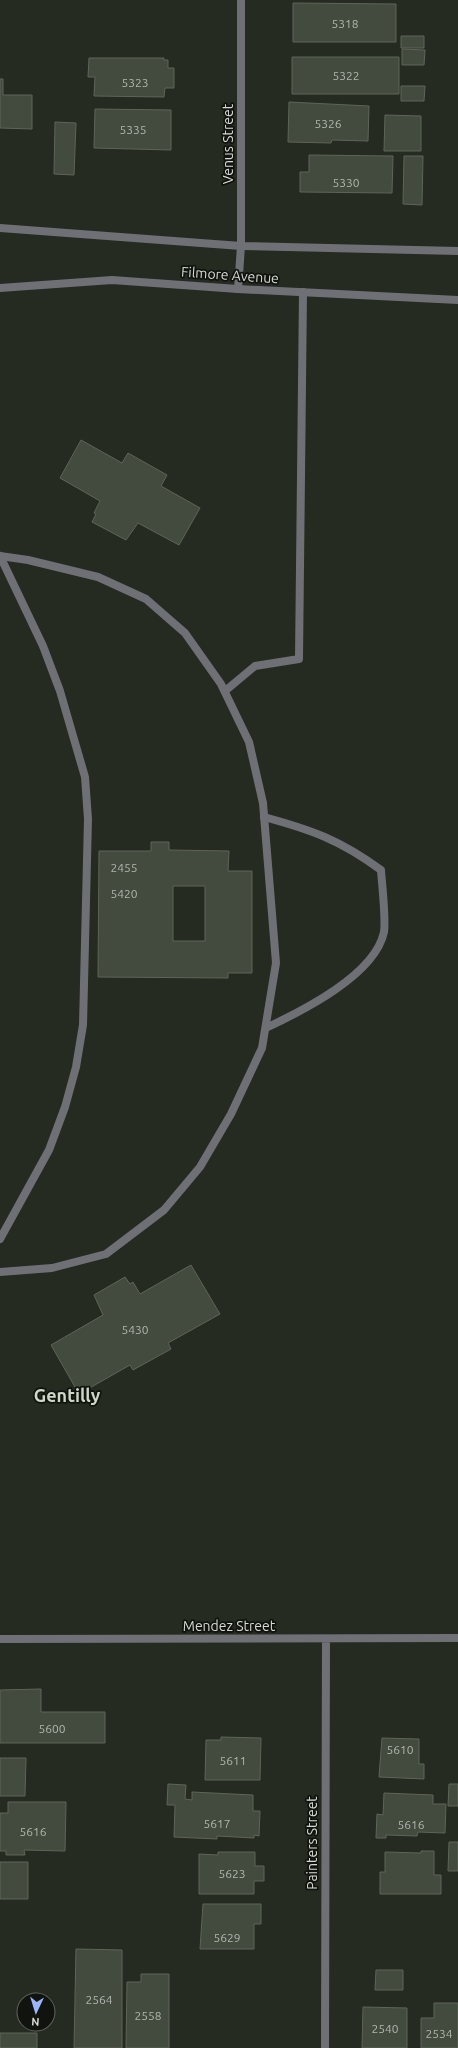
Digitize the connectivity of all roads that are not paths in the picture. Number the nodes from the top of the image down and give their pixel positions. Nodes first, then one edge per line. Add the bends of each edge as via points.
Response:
1 (241, 0) edge
2 (0, 228) edge
3 (241, 246) junction
4 (458, 251) edge
5 (0, 288) edge
6 (238, 289) junction
7 (303, 292) junction
8 (458, 300) edge
9 (0, 556) edge
10 (225, 691) junction
11 (264, 817) junction
12 (266, 1028) junction
13 (0, 1239) edge
14 (0, 1272) edge
15 (458, 1638) edge
16 (0, 1639) edge
17 (326, 1639) junction
18 (325, 2048) edge

1 - 3 street, Venus Street
2 - 3 street
3 - 4 street
3 - 6 street, Venus Street
5 - 6 street, Filmore Avenue via 112,280
6 - 7 street, Filmore Avenue
7 - 8 street, Filmore Avenue
7 - 10 street via 299,658 255,666
9 - 10 street via 98,577 146,599 185,634
9 - 13 street via 43,646 60,691 85,777 88,819 83,1025 76,1068 49,1150
10 - 11 street via 249,742
11 - 12 street via 276,964
11 - 12 street via 332,839 381,870 384,932 378,946 362,968 306,1009
12 - 14 street via 262,1048 231,1114 200,1167 164,1210 106,1254 52,1268
15 - 17 street, Mendez Street
16 - 17 street, Mendez Street
17 - 18 street, Painters Street

